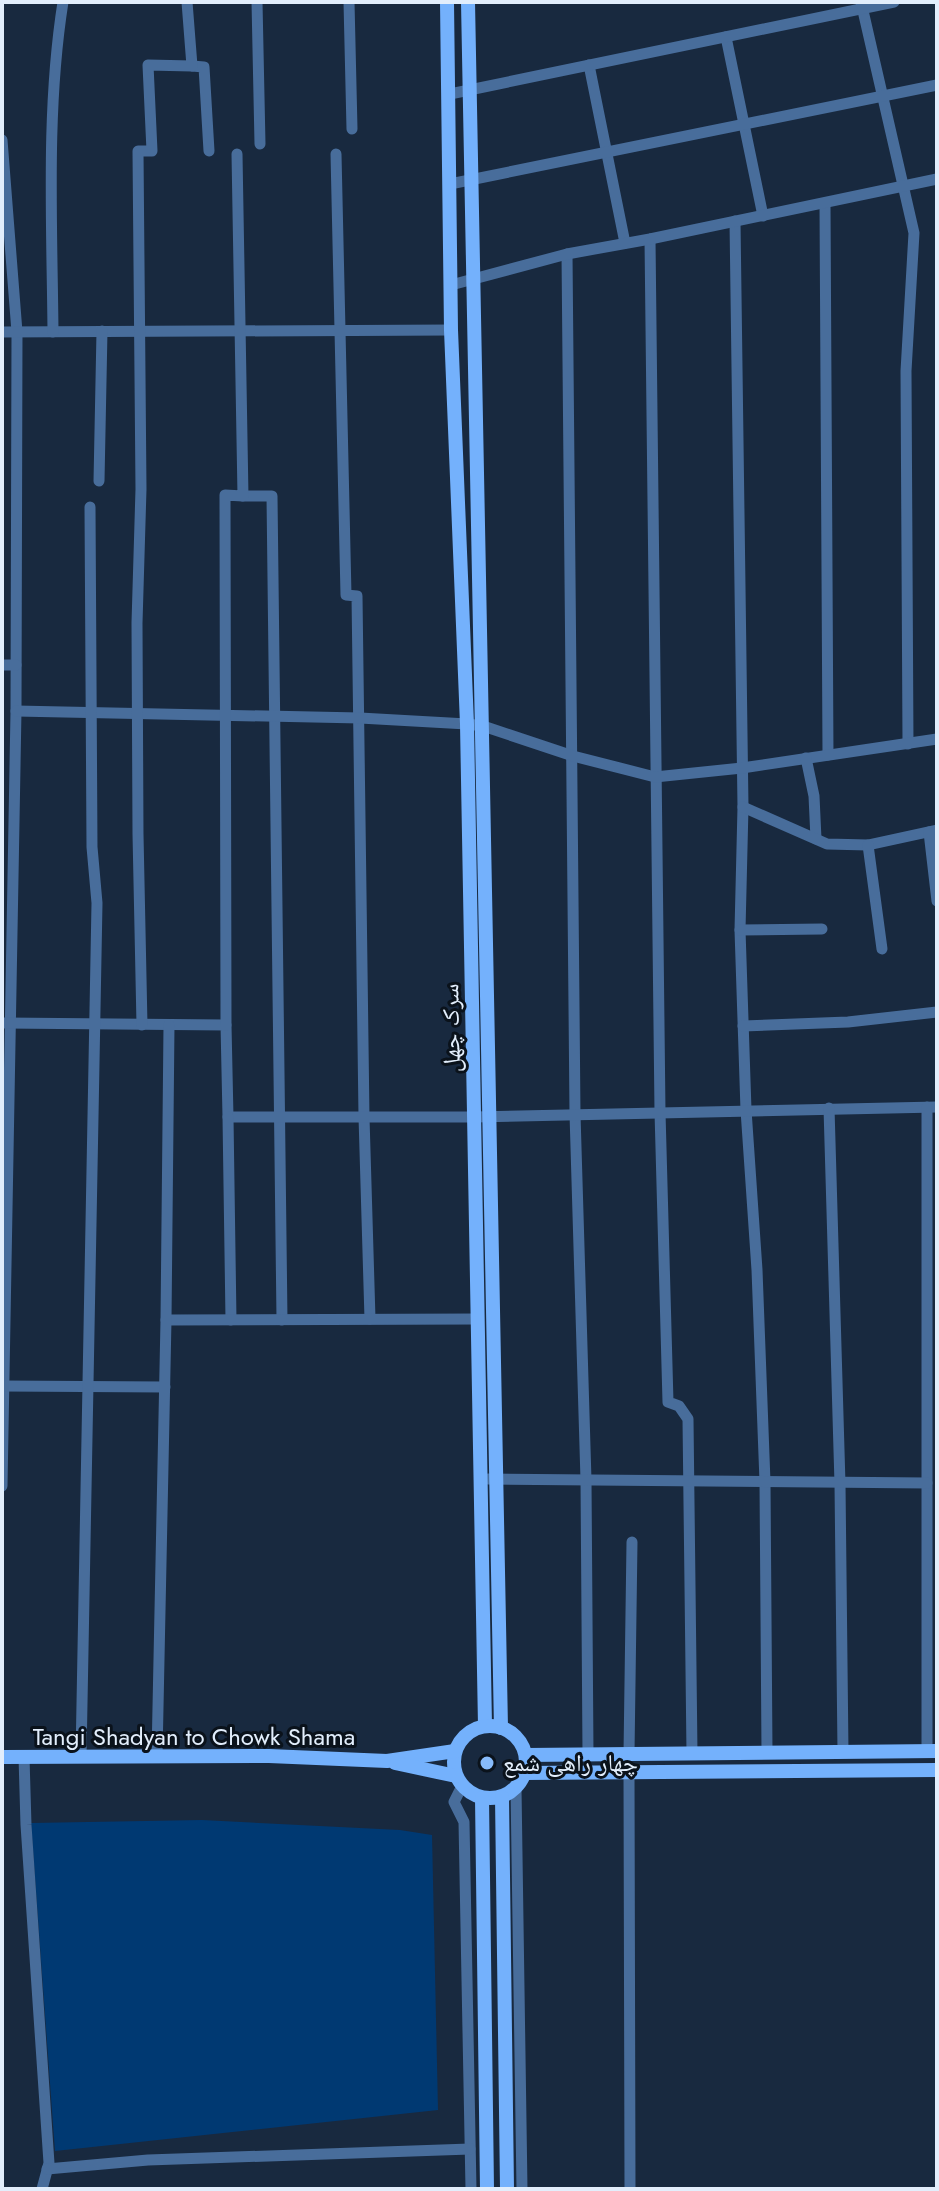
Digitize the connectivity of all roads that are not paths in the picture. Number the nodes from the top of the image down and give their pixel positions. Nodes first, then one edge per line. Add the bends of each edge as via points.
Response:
1 (63, 2) edge
2 (187, 2) edge
3 (257, 2) edge
4 (349, 2) edge
5 (447, 2) edge
6 (468, 2) edge
7 (894, 2) edge
8 (862, 5) edge
9 (726, 37) junction
10 (589, 65) junction
11 (192, 66) junction
12 (937, 85) edge
13 (471, 90) junction
14 (450, 94) junction
15 (881, 97) junction
16 (744, 124) junction
17 (352, 129) dead end
18 (2, 140) edge
19 (260, 144) dead end
20 (209, 151) dead end
21 (607, 151) junction
22 (237, 154) dead end
23 (336, 154) dead end
24 (473, 179) junction
25 (937, 179) edge
26 (450, 184) junction
27 (904, 186) junction
28 (825, 203) junction
29 (763, 216) junction
30 (735, 221) junction
31 (650, 239) junction
32 (625, 243) junction
33 (567, 254) junction
34 (474, 279) junction
35 (451, 285) junction
36 (451, 330) junction
37 (102, 331) junction
38 (141, 331) junction
39 (242, 331) junction
40 (339, 331) junction
41 (2, 332) edge
42 (17, 332) junction
43 (53, 332) junction
44 (99, 481) dead end
45 (243, 496) junction
46 (90, 507) dead end
47 (2, 665) edge
48 (16, 665) junction
49 (16, 711) junction
50 (92, 713) junction
51 (137, 714) junction
52 (225, 716) junction
53 (275, 717) junction
54 (360, 718) junction
55 (467, 724) junction
56 (483, 726) junction
57 (937, 739) edge
58 (908, 744) junction
59 (828, 755) junction
60 (573, 756) junction
61 (806, 758) junction
62 (742, 768) junction
63 (655, 777) junction
64 (743, 807) junction
65 (933, 831) edge
66 (816, 839) junction
67 (868, 845) junction
68 (937, 901) edge
69 (822, 929) dead end
70 (740, 930) junction
71 (882, 949) dead end
72 (937, 1012) edge
73 (6, 1023) edge
74 (94, 1024) junction
75 (142, 1025) junction
76 (169, 1025) junction
77 (226, 1025) junction
78 (743, 1026) junction
79 (932, 1107) edge
80 (829, 1108) junction
81 (746, 1110) junction
82 (660, 1112) junction
83 (575, 1114) junction
84 (490, 1116) junction
85 (228, 1117) junction
86 (280, 1117) junction
87 (364, 1117) junction
88 (474, 1117) junction
89 (370, 1319) junction
90 (477, 1319) junction
91 (166, 1320) junction
92 (231, 1320) junction
93 (282, 1320) junction
94 (3, 1386) edge
95 (88, 1386) junction
96 (165, 1387) junction
97 (480, 1479) junction
98 (497, 1480) junction
99 (586, 1480) junction
100 (691, 1482) junction
101 (765, 1482) junction
102 (927, 1483) junction
103 (840, 1484) junction
104 (2, 1486) edge
105 (632, 1542) dead end
106 (485, 1726) junction
107 (501, 1728) junction
108 (455, 1751) junction
109 (932, 1751) edge
110 (767, 1752) junction
111 (843, 1752) junction
112 (588, 1753) junction
113 (629, 1753) junction
114 (692, 1753) junction
115 (526, 1755) junction
116 (157, 1756) junction
117 (2, 1757) edge
118 (24, 1757) junction
119 (81, 1757) junction
120 (387, 1761) junction
121 (937, 1770) edge
122 (629, 1772) junction
123 (525, 1773) junction
124 (459, 1781) junction
125 (516, 1788) junction
126 (502, 1797) junction
127 (482, 1798) junction
128 (470, 2149) junction
129 (47, 2169) junction
130 (42, 2189) edge
131 (471, 2189) edge
132 (487, 2189) edge
133 (507, 2189) edge
134 (522, 2189) edge
135 (630, 2189) edge

1 - 43 street via 51,148
2 - 11 street
3 - 19 street
4 - 17 street
5 - 14 main road, سرک چهل
6 - 13 main road
7 - 8 street
8 - 9 street
8 - 15 street
9 - 10 street
9 - 16 street
10 - 13 street
10 - 21 street
11 - 20 street via 204,67
11 - 38 street via 148,65 152,151 138,151
12 - 15 street
13 - 14 street
13 - 24 main road
14 - 26 main road, سرک چهل
15 - 16 street
15 - 27 street
16 - 21 street
16 - 29 street
18 - 42 street
21 - 24 street
21 - 32 street
22 - 39 street
23 - 40 street
24 - 26 street
24 - 34 main road
25 - 27 street
26 - 35 main road, سرک چهل
27 - 28 street
27 - 58 street via 914,233 906,371
28 - 29 street
28 - 59 street
29 - 30 street
30 - 31 street
30 - 62 street
31 - 32 street
31 - 63 street
32 - 33 street
33 - 34 street
33 - 60 street
34 - 35 street
34 - 56 main road
35 - 36 main road, سرک چهل
36 - 40 street
36 - 55 main road, سرک چهل
37 - 38 street
37 - 43 street
37 - 44 street
38 - 39 street
38 - 51 street
39 - 40 street
39 - 45 street
40 - 54 street via 346,595 357,596
41 - 42 street
42 - 43 street
42 - 48 street
45 - 52 street via 225,495
45 - 53 street via 272,496
46 - 50 street
47 - 48 street
48 - 49 street
49 - 50 street
49 - 73 street
50 - 51 street
50 - 74 street
51 - 52 street
51 - 75 street
52 - 53 street
52 - 77 street
53 - 54 street
53 - 86 street
54 - 55 street
54 - 87 street
55 - 56 street
55 - 88 main road, سرک چهل
56 - 60 street
56 - 84 main road
57 - 58 street
58 - 59 street
59 - 61 street
60 - 63 street
60 - 83 street
61 - 62 street
61 - 66 street
62 - 63 street
62 - 64 street
63 - 82 street
64 - 66 street
64 - 70 street
65 - 67 street
65 - 68 street
66 - 67 street
67 - 71 street
69 - 70 street
70 - 78 street
72 - 78 street
73 - 74 street
73 - 94 street
74 - 75 street
74 - 95 street
75 - 76 street
76 - 77 street
76 - 91 street
77 - 85 street
78 - 81 street
79 - 80 street
79 - 102 street
80 - 81 street
80 - 103 street
81 - 82 street
81 - 101 street
82 - 83 street
82 - 100 street via 668,1402 679,1406 688,1419
83 - 84 street
83 - 99 street
84 - 88 street
84 - 98 main road
85 - 86 street
85 - 92 street
86 - 87 street
86 - 93 street
87 - 88 street
87 - 89 street
88 - 90 main road, سرک چهل
89 - 90 street
89 - 93 street
90 - 97 main road, سرک چهل
91 - 92 street
91 - 96 street
92 - 93 street
94 - 95 street
94 - 104 street
95 - 96 street
95 - 119 street
96 - 116 street
97 - 98 street
97 - 106 main road, سرک چهل
98 - 99 street
98 - 107 main road
99 - 100 street
99 - 112 street
100 - 101 street
100 - 114 street
101 - 103 street
101 - 110 street
102 - 103 street
102 - 109 street
103 - 111 street
105 - 113 street
106 - 107 main road
106 - 108 main road via 467,1734
107 - 115 main road via 521,1742
108 - 120 main road
108 - 124 main road
109 - 111 main road
110 - 111 main road
110 - 114 main road
112 - 113 main road
112 - 115 main road
113 - 114 main road
115 - 123 main road
116 - 119 main road, Tangi Shadyan to Chowk Shama
116 - 120 main road, Tangi Shadyan to Chowk Shama
117 - 118 main road, Tangi Shadyan to Chowk Shama
118 - 119 main road, Tangi Shadyan to Chowk Shama
118 - 129 street
120 - 124 main road
121 - 122 main road
122 - 123 main road
122 - 135 street
123 - 125 main road
124 - 127 main road
124 - 128 street via 454,1802 464,1822
125 - 126 main road
125 - 134 street
126 - 127 main road
126 - 133 main road
127 - 132 main road
128 - 129 street via 148,2160
128 - 131 street
129 - 130 street

